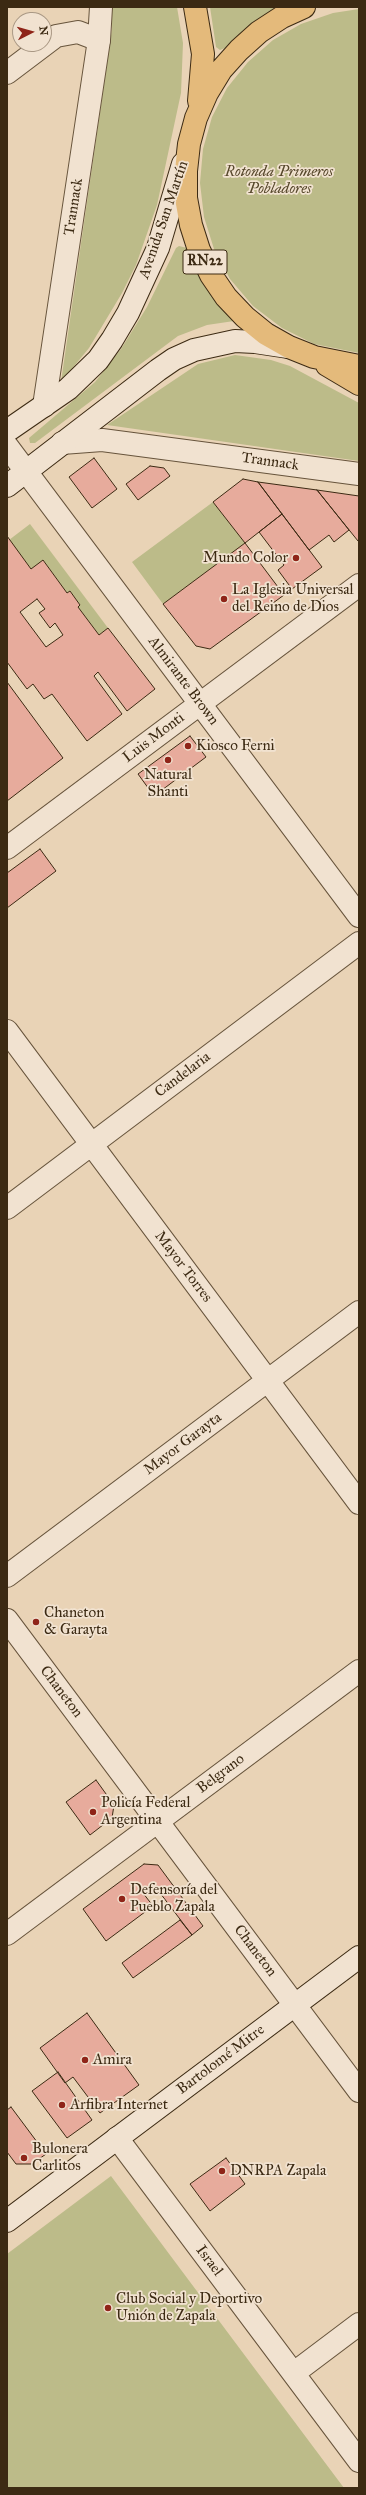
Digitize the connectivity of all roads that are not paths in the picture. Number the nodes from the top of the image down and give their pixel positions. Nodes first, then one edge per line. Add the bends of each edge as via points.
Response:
1 (101, 7) edge
2 (195, 7) edge
3 (304, 7) edge
4 (99, 40) junction
5 (7, 72) edge
6 (196, 118) junction
7 (189, 144) junction
8 (289, 347) junction
9 (314, 358) junction
10 (359, 366) edge
11 (359, 384) edge
12 (44, 406) junction
13 (7, 431) edge
14 (62, 443) junction
15 (7, 446) edge
16 (26, 471) junction
17 (359, 474) edge
18 (7, 486) edge
19 (359, 585) edge
20 (200, 704) junction
21 (7, 848) edge
22 (359, 916) edge
23 (359, 943) edge
24 (7, 1031) edge
25 (91, 1144) junction
26 (7, 1208) edge
27 (359, 1312) edge
28 (268, 1380) junction
29 (359, 1503) edge
30 (7, 1576) edge
31 (7, 1620) edge
32 (359, 1671) edge
33 (158, 1821) junction
34 (7, 1934) edge
35 (359, 1957) edge
36 (295, 2005) junction
37 (359, 2091) edge
38 (117, 2138) junction
39 (10, 2213) edge
40 (359, 2324) edge
41 (294, 2373) junction
42 (359, 2461) edge

1 - 4 street, Trannack
2 - 6 main road, RN22 via 203,54
3 - 6 main road, RN22 via 259,32 239,50 221,70
4 - 5 street via 78,32 62,34
4 - 12 street, Trannack
6 - 7 main road, RN22
7 - 8 main road, RN22 via 186,198 199,250 211,275 226,297 245,317 266,334
7 - 12 street, Avenida San Martín via 158,248 128,313 112,340 89,370 68,390
8 - 9 main road, RN22
8 - 14 street via 235,341 194,350 158,370
9 - 10 main road, RN22
9 - 11 main road
12 - 13 street, Avenida San Martín
14 - 16 street
14 - 17 street, Trannack via 102,440
15 - 16 street, Almirante Brown
16 - 18 street
16 - 20 street, Almirante Brown
19 - 20 street, Luis Monti
20 - 21 street, Luis Monti
20 - 22 street, Almirante Brown
23 - 25 street, Candelaria
24 - 25 street, Mayor Torres
25 - 26 street, Candelaria
25 - 28 street, Mayor Torres
27 - 28 street, Mayor Garayta
28 - 29 street, Mayor Torres
28 - 30 street, Mayor Garayta
31 - 33 street, Chaneton
32 - 33 street, Belgrano
33 - 34 street, Belgrano
33 - 36 street, Chaneton
35 - 36 street, Bartolomé Mitre
36 - 37 street, Chaneton
36 - 38 street, Bartolomé Mitre
38 - 39 street, Bartolomé Mitre
38 - 41 street, Israel
40 - 41 street
41 - 42 street, Israel

